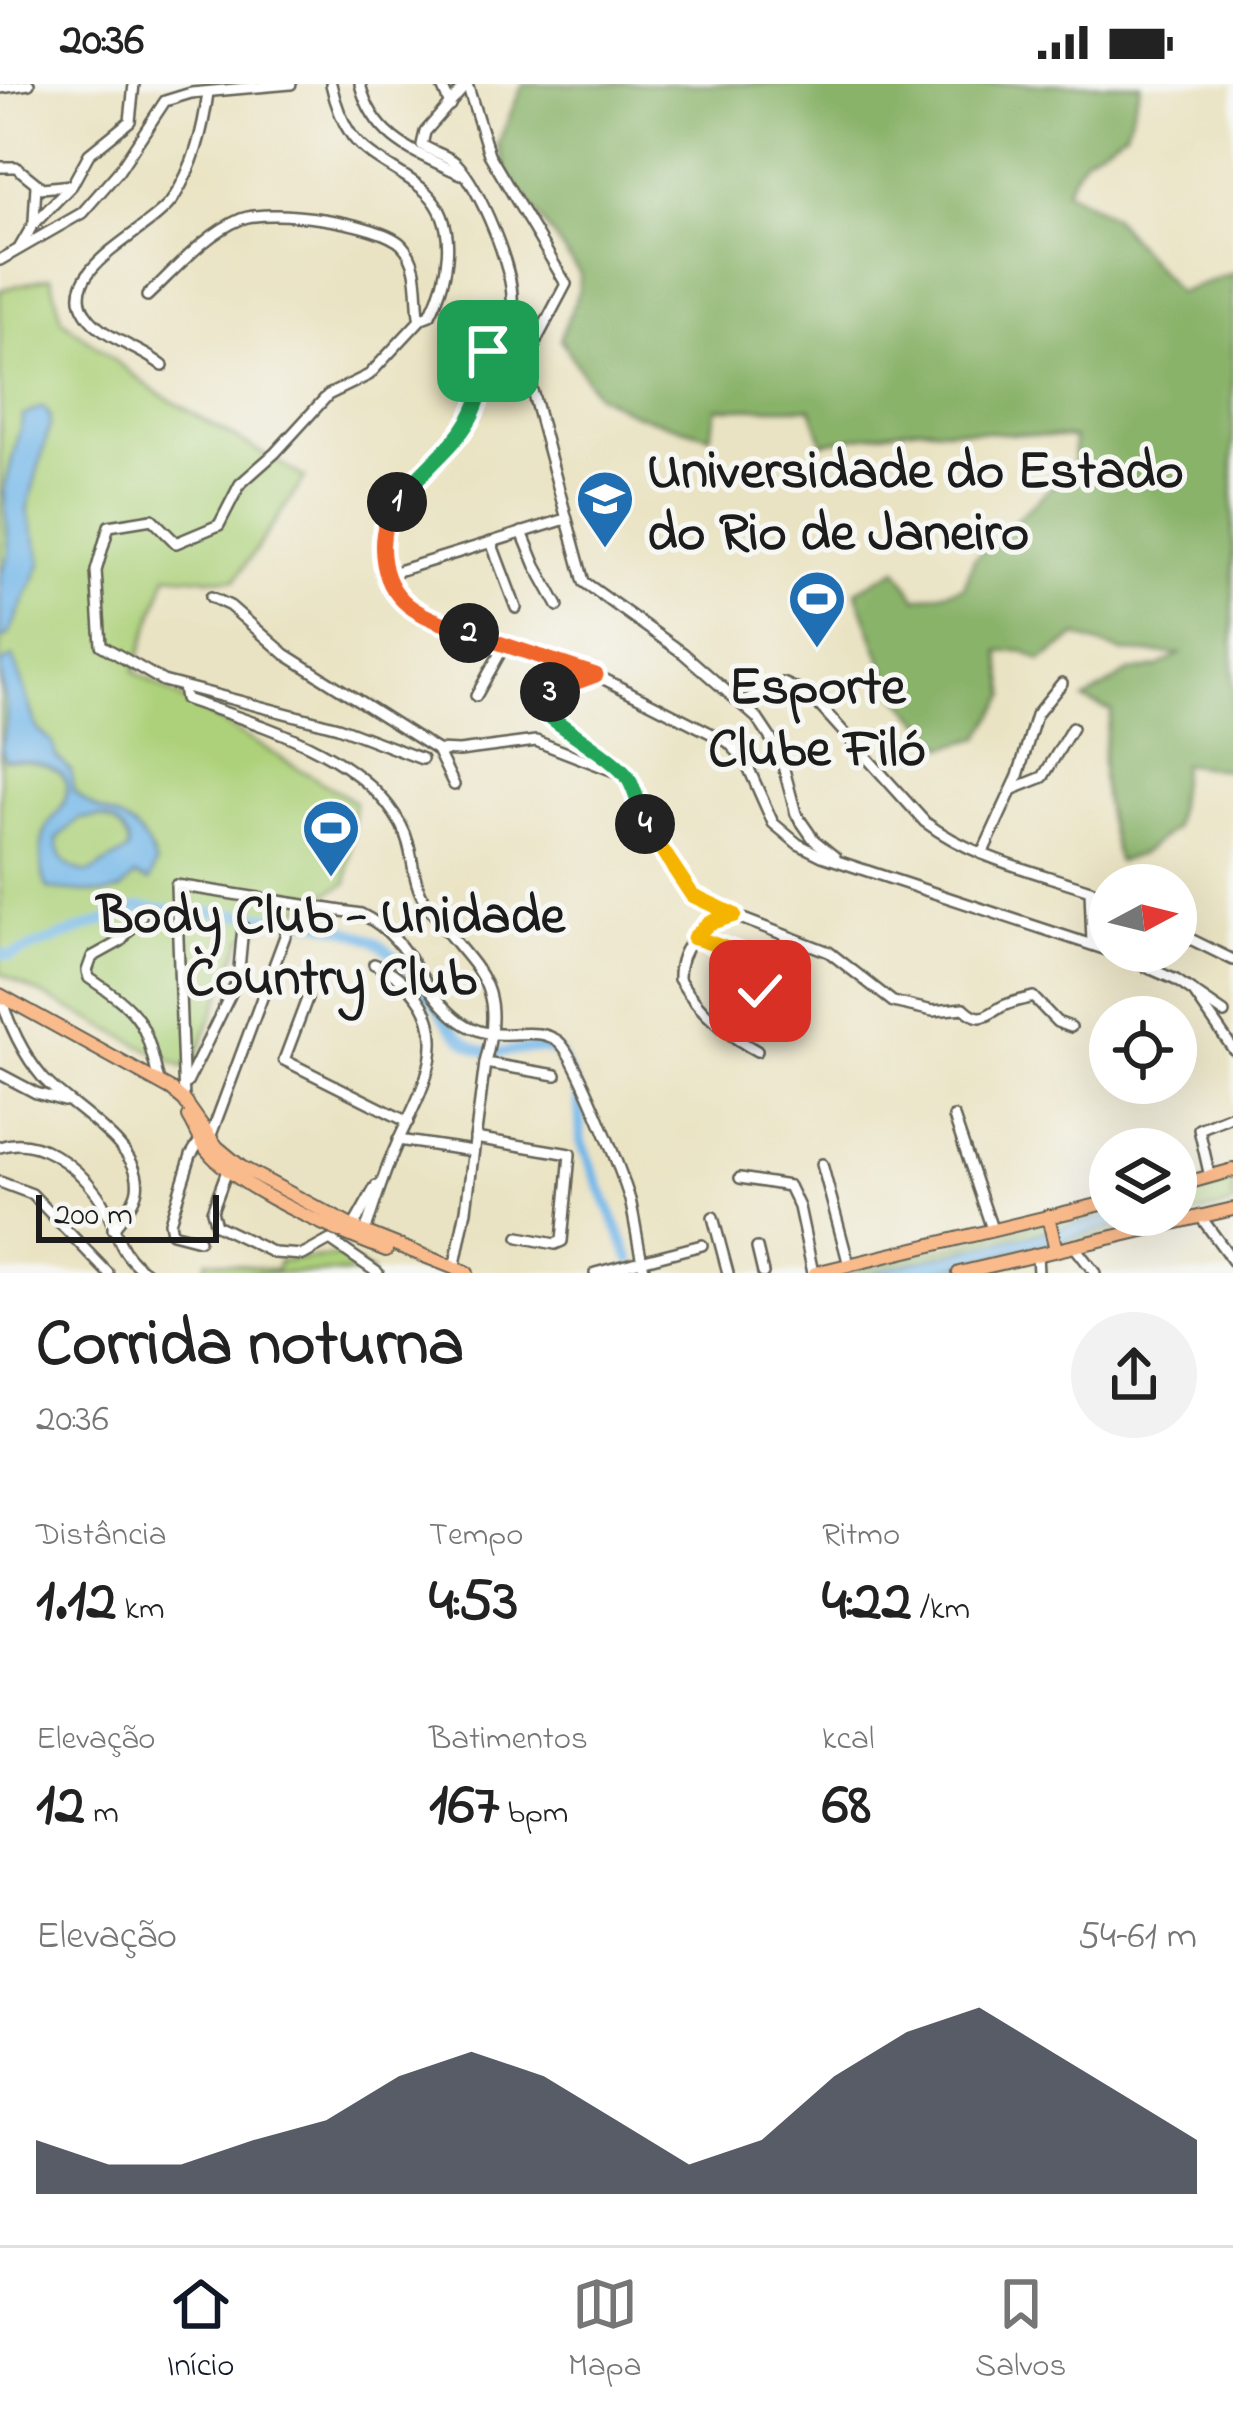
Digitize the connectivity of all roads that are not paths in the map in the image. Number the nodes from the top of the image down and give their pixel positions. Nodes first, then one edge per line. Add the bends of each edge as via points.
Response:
1 (29, 84) edge
2 (134, 84) edge
3 (291, 84) edge
4 (331, 84) edge
5 (360, 84) edge
6 (441, 84) edge
7 (466, 84) edge
8 (0, 88) edge
9 (192, 88) edge
10 (208, 93) junction
11 (450, 105) junction
12 (0, 167) edge
13 (461, 174) junction
14 (36, 185) junction
15 (72, 185) junction
16 (32, 226) junction
17 (20, 248) junction
18 (0, 260) edge
19 (147, 296) dead end
20 (422, 318) junction
21 (163, 366) dead end
22 (566, 519) junction
23 (522, 532) junction
24 (491, 542) junction
25 (385, 575) junction
26 (211, 597) dead end
27 (559, 606) dead end
28 (516, 608) dead end
29 (504, 646) junction
30 (596, 675) junction
31 (1062, 683) dead end
32 (183, 687) junction
33 (476, 696) dead end
34 (742, 703) junction
35 (1072, 728) dead end
36 (437, 750) junction
37 (422, 759) dead end
38 (627, 776) junction
39 (454, 785) dead end
40 (1013, 789) junction
41 (982, 854) junction
42 (838, 860) junction
43 (1089, 890) edge
44 (734, 915) junction
45 (140, 916) dead end
46 (243, 927) dead end
47 (288, 928) dead end
48 (694, 938) junction
49 (1089, 942) edge
50 (1197, 942) edge
51 (1233, 960) edge
52 (374, 964) dead end
53 (1158, 972) edge
54 (760, 991) dead end
55 (1195, 994) junction
56 (1, 999) edge
57 (307, 999) dead end
58 (1229, 1014) edge
59 (1214, 1022) junction
60 (1071, 1027) dead end
61 (1233, 1048) edge
62 (489, 1049) junction
63 (757, 1051) dead end
64 (153, 1073) junction
65 (0, 1074) edge
66 (556, 1075) dead end
67 (185, 1094) junction
68 (64, 1101) junction
69 (1233, 1114) edge
70 (954, 1117) dead end
71 (408, 1122) junction
72 (206, 1137) junction
73 (476, 1138) junction
74 (398, 1140) junction
75 (0, 1148) edge
76 (473, 1150) junction
77 (822, 1164) dead end
78 (228, 1168) junction
79 (1233, 1171) edge
80 (1210, 1177) junction
81 (740, 1178) dead end
82 (1197, 1180) edge
83 (0, 1181) edge
84 (1089, 1208) edge
85 (1233, 1209) edge
86 (1200, 1216) junction
87 (713, 1217) dead end
88 (1050, 1219) junction
89 (113, 1229) junction
90 (336, 1229) junction
91 (992, 1229) junction
92 (359, 1230) junction
93 (519, 1238) dead end
94 (199, 1240) dead end
95 (702, 1246) dead end
96 (1074, 1246) junction
97 (1056, 1247) junction
98 (757, 1248) dead end
99 (1036, 1255) junction
100 (641, 1259) junction
101 (1233, 1261) edge
102 (849, 1265) junction
103 (975, 1271) edge
104 (455, 1272) edge
105 (108, 1273) edge
106 (147, 1273) edge
107 (381, 1273) edge
108 (595, 1273) edge
109 (645, 1273) edge
110 (728, 1273) edge
111 (763, 1273) edge
112 (814, 1273) edge
113 (959, 1273) edge
114 (1038, 1273) edge
115 (1095, 1273) edge

1 - 8 street
2 - 15 street via 130,121 89,154
3 - 10 street
4 - 20 street via 352,136 436,203 447,272
5 - 13 street via 374,122 390,137
6 - 11 street
7 - 11 street
7 - 22 street via 489,154 566,284 527,372
9 - 10 street
9 - 17 street via 165,101 82,213
10 - 21 street via 203,131 170,202 80,283 94,324
11 - 13 street via 422,145 455,162
12 - 14 street via 16,167
13 - 25 street via 493,230 512,304 490,342 472,422 392,508
14 - 15 street
14 - 16 street
15 - 16 street
16 - 17 street
17 - 18 street
19 - 20 street via 216,233 261,213 297,214 400,242 412,259
20 - 32 street via 369,376 328,395 239,484 219,525 176,543 152,519 109,526 96,571 101,645
22 - 23 street
22 - 34 street via 590,588
23 - 24 street
23 - 27 street
24 - 25 street
24 - 28 street
25 - 29 street via 413,609
26 - 36 street
29 - 30 street
29 - 33 street
30 - 38 street via 547,693 543,711
30 - 42 street via 728,742 781,832
31 - 40 street via 1036,715
32 - 37 street via 326,723
32 - 62 street via 185,699 342,764 392,811 424,901 490,989
34 - 41 street via 783,683 810,695 925,822
34 - 42 street via 779,751 796,814
35 - 40 street via 1043,776
36 - 38 street via 536,741
36 - 39 street
38 - 44 street via 647,829 692,895
40 - 41 street
41 - 43 street
42 - 49 street
44 - 48 street
44 - 60 street via 829,952 893,1002 964,1008 984,1018 1033,997
45 - 64 street via 121,941 92,957 87,971 138,1015
46 - 67 street via 238,979
47 - 72 street
48 - 54 street via 751,957 774,982
48 - 63 street via 679,979 713,1021
50 - 51 street
52 - 71 street via 400,977 430,1023 426,1082
53 - 55 street
55 - 58 street
55 - 59 street
56 - 64 main road
56 - 68 street via 24,1050
56 - 72 main road via 163,1091
57 - 71 street via 284,1060
58 - 59 street
59 - 61 street
62 - 66 street
62 - 67 street via 381,924 180,884 173,888
62 - 73 street
62 - 100 street via 548,1036 568,1051 627,1192
64 - 67 main road
65 - 68 street
67 - 72 main road
68 - 89 street via 103,1128 136,1176 134,1198
69 - 80 street via 1198,1129
70 - 91 street
71 - 74 street
72 - 78 main road
72 - 92 main road via 241,1167
72 - 94 street via 190,1155 170,1222 172,1233
73 - 76 street
73 - 93 street via 567,1151 562,1241
74 - 76 street
74 - 92 street
75 - 89 street via 25,1142 69,1165 97,1194
76 - 104 street
77 - 102 street
78 - 90 main road
78 - 107 street via 212,1210 216,1225 274,1253 301,1255 330,1240
79 - 80 main road
80 - 82 main road
81 - 112 street via 790,1186
83 - 105 street via 32,1194
84 - 88 main road
85 - 86 main road
86 - 96 main road
86 - 101 street
87 - 110 street
88 - 91 main road
88 - 97 main road
89 - 106 street via 125,1256
90 - 104 main road
90 - 107 street
91 - 102 main road
92 - 104 main road
95 - 100 street
96 - 97 main road
96 - 115 street
97 - 99 main road
98 - 111 street
99 - 103 main road
99 - 114 street
100 - 108 street
100 - 109 street
102 - 112 main road
103 - 113 main road

